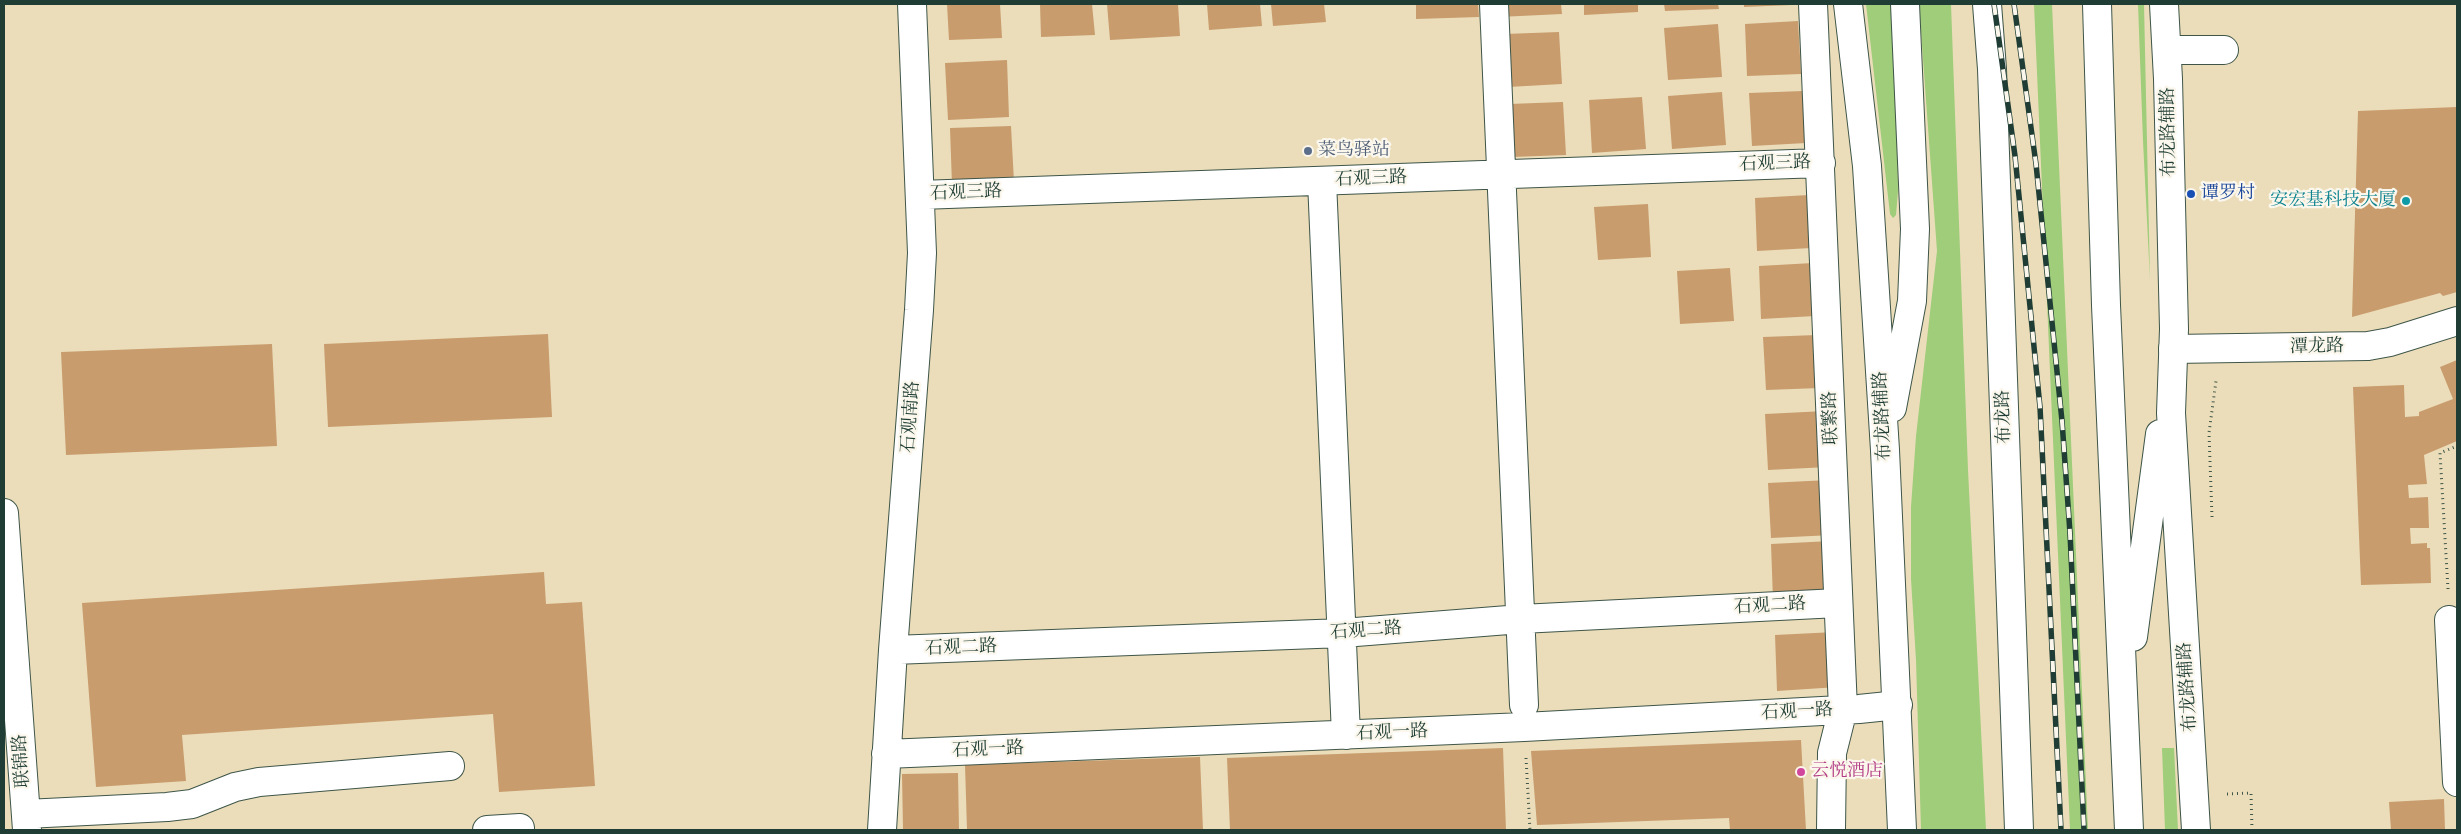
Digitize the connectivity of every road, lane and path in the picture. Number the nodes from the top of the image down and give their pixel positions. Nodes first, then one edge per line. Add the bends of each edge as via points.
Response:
1 (912, 4) edge
2 (1494, 4) edge
3 (1813, 4) edge
4 (1848, 4) edge
5 (1905, 4) edge
6 (1987, 4) edge
7 (2097, 4) edge
8 (2164, 4) edge
9 (2177, 4) edge
10 (2172, 50) junction
11 (2224, 50) dead end
12 (2168, 79) junction
13 (1821, 163) junction
14 (1502, 174) junction
15 (1322, 181) junction
16 (920, 195) junction
17 (2457, 320) edge
18 (2174, 339) junction
19 (2457, 446) edge
20 (1885, 450) junction
21 (4, 513) edge
22 (1838, 603) junction
23 (2451, 608) joint
24 (1521, 619) junction
25 (1343, 633) junction
26 (892, 650) junction
27 (1898, 704) junction
28 (1843, 709) junction
29 (2124, 710) junction
30 (1524, 716) junction
31 (1346, 735) junction
32 (886, 754) junction
33 (450, 766) dead end
34 (2457, 782) edge
35 (2223, 794) dead end
36 (27, 822) edge
37 (520, 828) dead end
38 (486, 830) edge
39 (882, 830) edge
40 (1530, 830) edge
41 (1831, 830) edge
42 (1902, 830) edge
43 (2019, 830) edge
44 (2129, 830) edge
45 (2196, 830) edge
46 (2252, 830) edge

1 - 16 main road, 石观南路
2 - 14 main road
3 - 13 main road, 联繁路
4 - 20 main road, 布龙路辅路 via 1867,166
5 - 20 main road via 1913,163 1912,301
6 - 43 main road, 布龙路
7 - 29 main road via 2106,305
8 - 12 main road, 布龙路辅路
9 - 10 main road
10 - 11 main road
10 - 12 main road
12 - 18 main road, 布龙路辅路
13 - 14 main road, 石观三路
13 - 22 main road, 联繁路
14 - 15 main road, 石观三路
14 - 24 main road
15 - 16 main road, 石观三路
15 - 25 main road
16 - 26 main road, 石观南路 via 922,253 919,310
17 - 18 main road, 潭龙路 via 2368,346
18 - 29 main road
18 - 45 main road, 布龙路辅路 via 2171,413
19 - 23 path via 2440,453 2446,580
20 - 27 main road, 布龙路辅路
21 - 36 main road, 联锦路
22 - 24 main road, 石观二路
22 - 28 main road, 联繁路
23 - 34 main road
24 - 25 main road, 石观二路
24 - 30 main road
25 - 26 main road, 石观二路
25 - 31 main road
26 - 32 main road, 石观南路
27 - 28 main road, 石观一路
27 - 42 main road, 布龙路辅路
28 - 30 main road, 石观一路
28 - 41 main road, 联繁路 via 1832,753
29 - 44 main road
30 - 31 main road, 石观一路
30 - 40 path
31 - 32 main road, 石观一路
32 - 39 main road, 石观南路
33 - 36 main road via 259,782 235,787 192,804
35 - 46 path via 2251,793
37 - 38 main road

